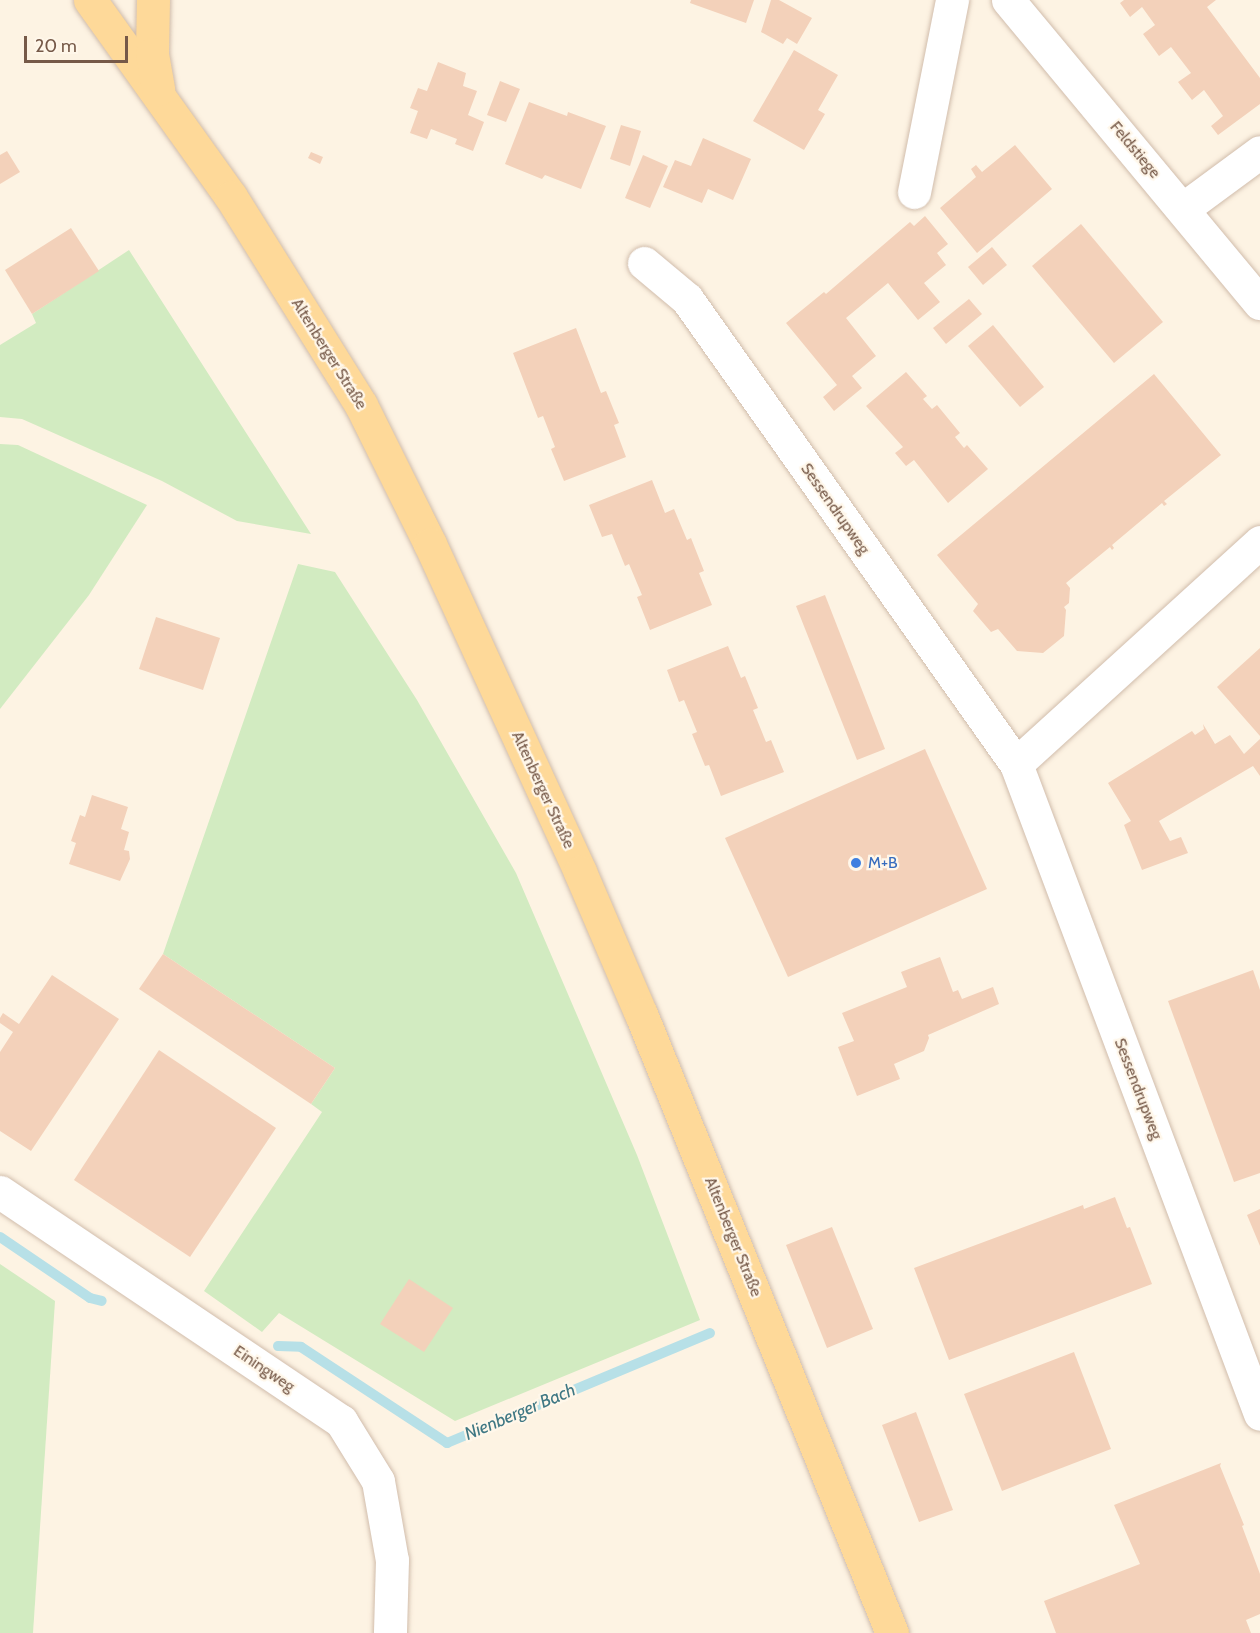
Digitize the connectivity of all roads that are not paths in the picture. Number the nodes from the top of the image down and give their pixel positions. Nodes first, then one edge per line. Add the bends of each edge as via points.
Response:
1 (90, 0) edge
2 (153, 0) edge
3 (952, 0) edge
4 (1008, 0) edge
5 (159, 94) junction
6 (1260, 152) edge
7 (914, 192) dead end
8 (1184, 208) junction
9 (644, 263) dead end
10 (1260, 303) edge
11 (1260, 542) edge
12 (1016, 764) junction
13 (0, 1192) edge
14 (1260, 1414) edge
15 (390, 1633) edge
16 (892, 1633) edge

1 - 5 main road, Altenberger Straße
2 - 5 main road via 153,54
3 - 7 street
4 - 8 street, Feldstiege
5 - 16 main road, Altenberger Straße via 231,197 361,405 430,544 650,1035
6 - 8 street
8 - 10 street, Feldstiege
9 - 12 street, Sessendrupweg via 687,299
11 - 12 street
12 - 14 street, Sessendrupweg
13 - 15 street, Einingweg via 341,1421 378,1481 392,1560

